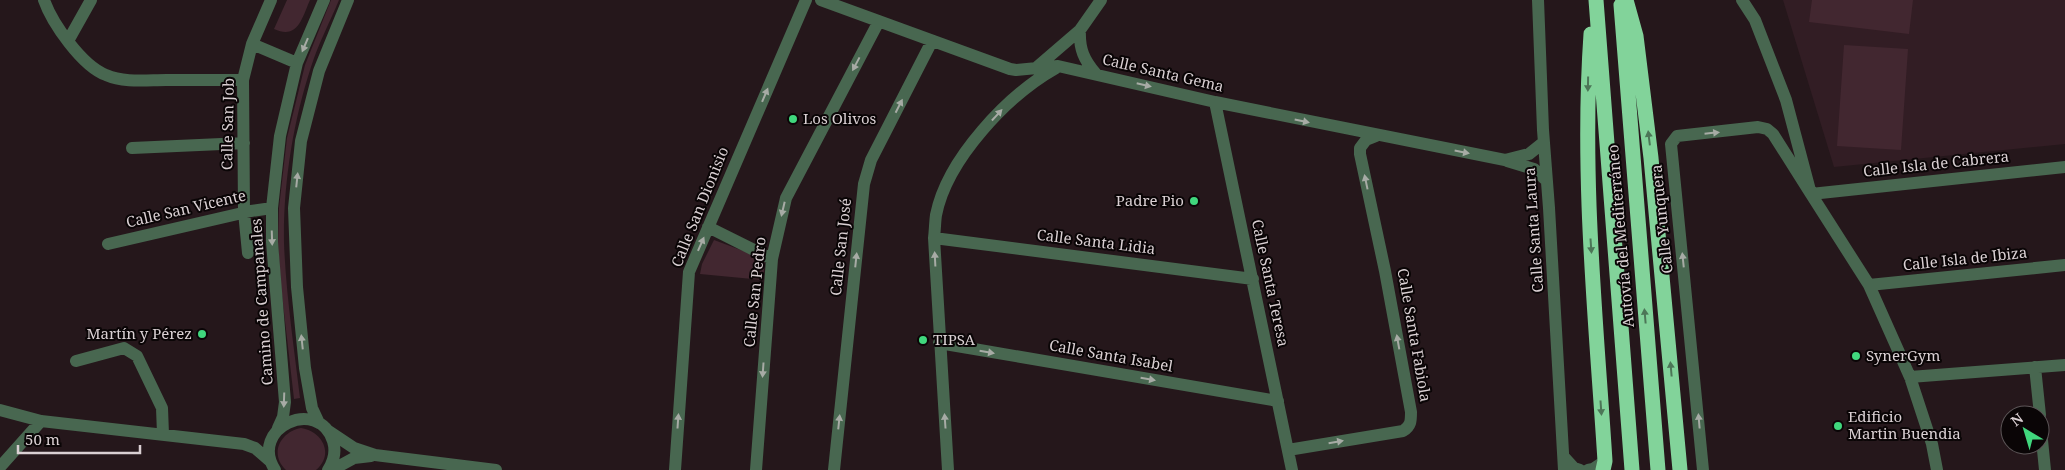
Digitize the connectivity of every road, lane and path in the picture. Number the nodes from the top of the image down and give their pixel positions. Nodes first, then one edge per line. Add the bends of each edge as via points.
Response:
1 (43, 0) edge
2 (91, 0) edge
3 (271, 0) edge
4 (324, 0) edge
5 (348, 0) edge
6 (806, 0) edge
7 (821, 0) edge
8 (1101, 0) edge
9 (1538, 0) edge
10 (1595, 0) edge
11 (1620, 0) edge
12 (1626, 0) edge
13 (1742, 0) edge
14 (878, 21) junction
15 (1080, 30) junction
16 (68, 41) junction
17 (932, 41) junction
18 (252, 44) junction
19 (297, 63) junction
20 (1058, 66) junction
21 (1037, 67) junction
22 (1016, 70) junction
23 (1096, 74) junction
24 (243, 80) junction
25 (1022, 90) junction
26 (1215, 102) junction
27 (1376, 136) junction
28 (1544, 142) junction
29 (244, 143) junction
30 (132, 148) dead end
31 (1505, 160) junction
32 (2065, 167) edge
33 (1546, 180) junction
34 (1811, 194) junction
35 (272, 208) junction
36 (244, 212) junction
37 (708, 227) junction
38 (934, 238) junction
39 (108, 244) dead end
40 (248, 253) dead end
41 (772, 259) junction
42 (2065, 266) edge
43 (1252, 279) junction
44 (1869, 285) junction
45 (939, 343) junction
46 (76, 361) dead end
47 (2065, 364) edge
48 (2035, 367) junction
49 (1910, 377) junction
50 (1278, 401) junction
51 (2039, 405) edge
52 (0, 410) edge
53 (41, 421) junction
54 (323, 427) junction
55 (277, 430) junction
56 (163, 434) junction
57 (244, 444) junction
58 (1288, 450) junction
59 (374, 455) junction
60 (2044, 455) edge
61 (1564, 457) junction
62 (272, 465) edge
63 (1604, 466) edge
64 (0, 467) edge
65 (330, 470) edge
66 (496, 470) edge
67 (675, 470) edge
68 (756, 470) edge
69 (834, 470) edge
70 (948, 470) edge
71 (1292, 470) edge
72 (1564, 470) edge
73 (1580, 470) edge
74 (1588, 470) edge
75 (1632, 470) edge
76 (1658, 470) edge
77 (1680, 470) edge
78 (1704, 470) edge
79 (1937, 470) edge
80 (2045, 470) edge

1 - 16 street
2 - 16 street
3 - 18 street, Calle San Job
4 -> 19 street, Camino de Campanales
54 -> 5 street via 312,408 305,368 294,208 301,141 319,70
37 -> 6 street, Calle San Dionisio
7 - 14 street, Calle Santa Gema
8 - 15 street
9 - 28 street, Calle Santa Laura
10 -> 63 highway via 1587,81 1590,220
10 - 75 highway, Autovía del Mediterráneo
76 -> 11 highway, Autovía del Mediterráneo
77 -> 12 highway via 1651,158 1636,36
13 - 34 street via 1755,20 1786,100
14 - 17 street, Calle Santa Gema
14 -> 41 street, Calle San Pedro via 786,198
15 - 21 street
15 - 23 street via 1081,52
16 - 24 street via 86,62 105,75 130,81
17 - 22 street, Calle Santa Gema
69 -> 17 street, Calle San José via 864,184 871,160
18 - 19 street
18 - 24 street, Calle San Job
19 - 35 street, Camino de Campanales via 280,136
20 - 21 street, Calle Santa Gema
20 - 23 street, Calle Santa Gema
20 - 25 street
21 - 22 street, Calle Santa Gema
22 - 25 street via 1022,78
23 -> 26 street, Calle Santa Gema
24 - 29 street, Calle San Job
38 -> 25 street via 936,214 951,175 983,131
26 -> 27 street, Calle Santa Gema
26 - 43 street, Calle Santa Teresa
27 -> 31 street, Calle Santa Gema
58 -> 27 street, Calle Santa Fabiola via 1403,431 1412,422 1360,154 1366,140
28 - 31 street, Calle Santa Gema via 1529,154
28 - 33 street, Calle Santa Laura
29 - 30 street
29 - 36 street, Calle San Job
31 - 33 street, Calle Santa Gema via 1534,169
32 - 34 street, Calle Isla de Cabrera
33 - 61 street, Calle Santa Laura
34 - 44 street
78 -> 34 street, Calle Yunquera via 1672,140 1677,136 1758,127 1767,129
35 - 36 street, Calle San Vicente
35 -> 55 street, Camino de Campanales via 285,402
36 - 39 street, Calle San Vicente
36 - 40 street, Calle San Job
37 - 41 street
67 -> 37 street, Calle San Dionisio via 688,272
38 - 43 street, Calle Santa Lidia
45 -> 38 street
41 -> 68 street, Calle San Pedro
42 - 44 street, Calle Isla de Ibiza
43 - 50 street, Calle Santa Teresa
44 - 49 street
45 -> 50 street, Calle Santa Isabel
70 -> 45 street
46 - 56 street via 124,348 137,356 162,408
47 - 48 street
48 - 49 street
48 - 51 street
49 - 79 street
50 - 58 street, Calle Santa Teresa
52 - 53 street
53 - 56 street
53 - 64 street
54 - 55 street via 308,419 298,419
54 - 59 street via 354,448
54 - 65 street via 335,448
55 - 57 street
55 - 62 street, Camino de Campanales via 270,443
56 - 57 street
57 - 62 street via 255,448
58 - 71 street, Calle Santa Teresa
59 - 65 street via 354,458
59 - 66 street
60 - 80 street
61 - 72 street, Calle Santa Laura
61 - 73 street
63 - 74 street

